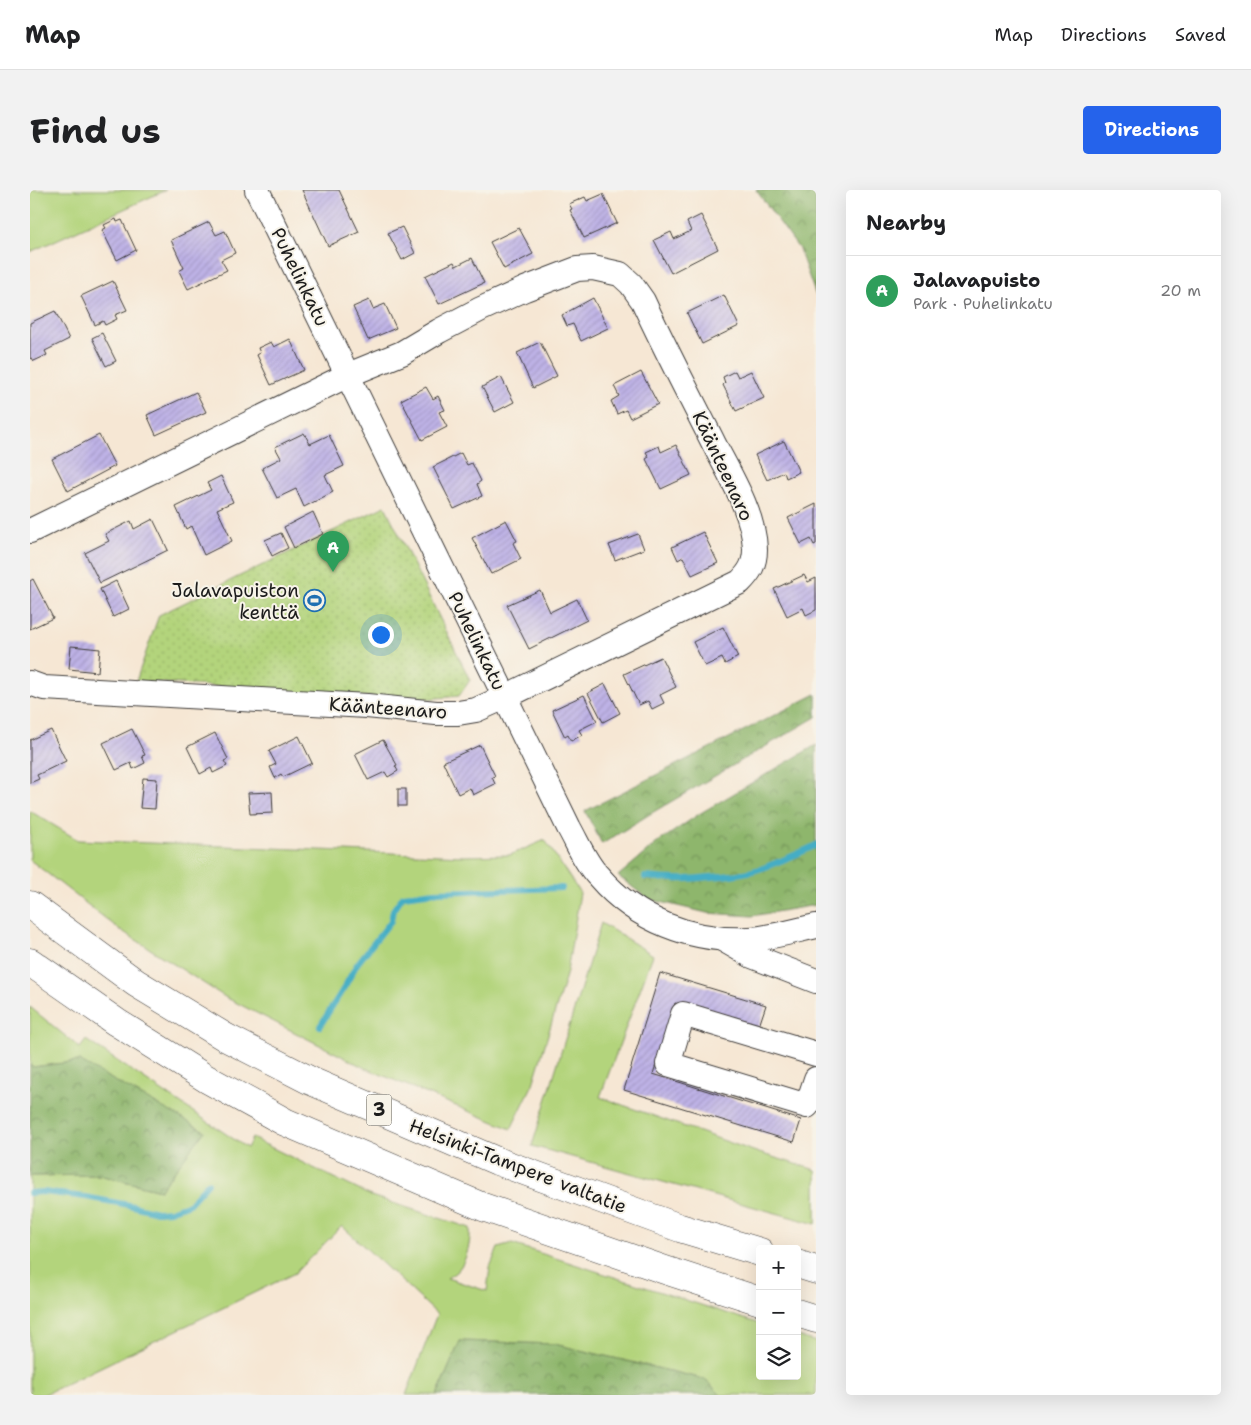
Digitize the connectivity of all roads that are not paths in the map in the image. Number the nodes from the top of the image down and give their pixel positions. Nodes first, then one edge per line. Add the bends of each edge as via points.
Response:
1 (258, 190) edge
2 (348, 375) junction
3 (30, 530) edge
4 (30, 683) edge
5 (505, 697) junction
6 (30, 905) edge
7 (816, 926) edge
8 (722, 939) junction
9 (30, 962) edge
10 (816, 981) edge
11 (816, 1054) edge
12 (816, 1079) edge
13 (756, 1251) edge
14 (801, 1265) edge
15 (816, 1270) edge
16 (756, 1299) edge
17 (801, 1314) edge
18 (816, 1319) edge

1 - 2 street, Puhelinkatu
2 - 3 street, Käänteenaro
2 - 5 street, Puhelinkatu
2 - 5 street, Käänteenaro via 402,353 481,309 562,274 593,268 620,274 643,301 733,481 749,518 755,550 750,572 740,582
4 - 5 street, Käänteenaro via 44,688 367,706 436,713 476,710
5 - 8 street, Puhelinkatu via 569,828 598,877 622,900 658,922 694,935
6 - 13 highway, Helsinki-Tampere valtatie / 3 via 136,982 225,1037 311,1081 498,1161 680,1228
7 - 8 street, Puhelinkatu via 780,935
8 - 10 street via 752,956
9 - 16 highway via 198,1074 285,1122 483,1208
11 - 12 street via 683,1014 668,1064 807,1106
14 - 15 highway
17 - 18 highway

